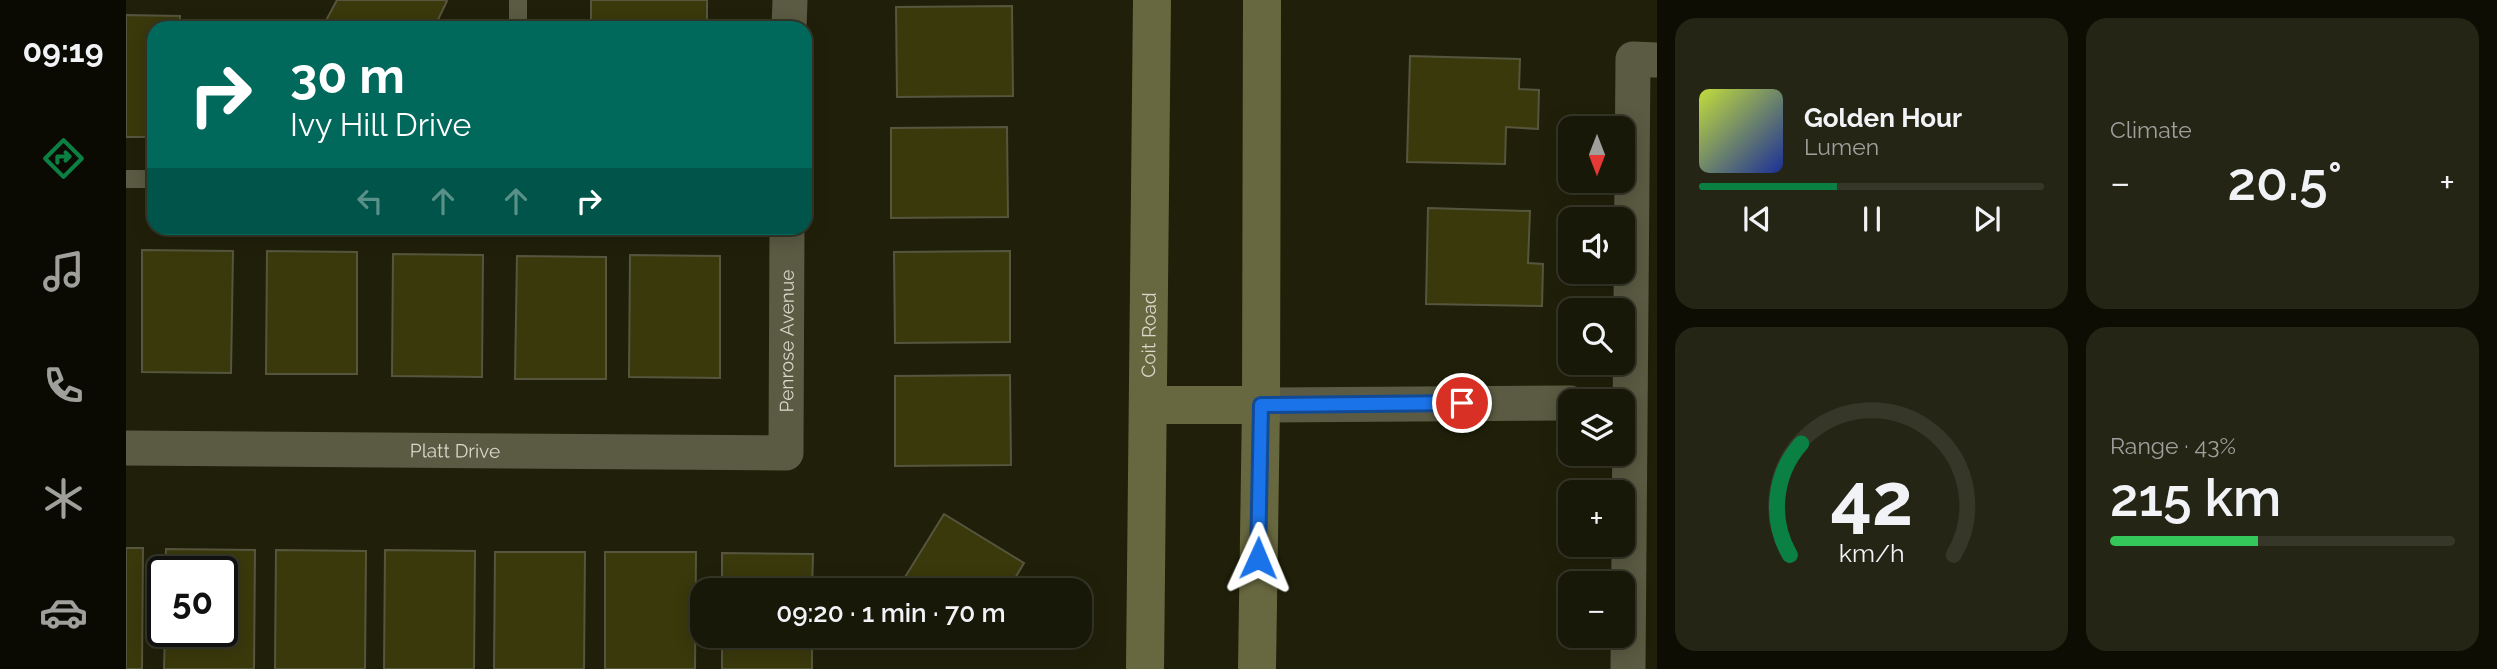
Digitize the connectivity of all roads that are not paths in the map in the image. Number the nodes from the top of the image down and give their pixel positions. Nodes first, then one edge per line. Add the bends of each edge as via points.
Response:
1 (518, 0) edge
2 (789, 0) edge
3 (1152, 0) edge
4 (1262, 0) edge
5 (518, 21) edge
6 (789, 21) edge
7 (1645, 60) edge
8 (126, 178) edge
9 (147, 179) edge
10 (787, 235) edge
11 (1627, 389) edge
12 (1558, 403) edge
13 (1150, 405) junction
14 (1261, 405) junction
15 (126, 447) edge
16 (786, 453) joint
17 (1626, 466) edge
18 (1145, 669) edge
19 (1257, 669) edge
20 (1628, 669) edge

1 - 5 lane
2 - 6 street
3 - 13 main road, Coit Road
4 - 14 main road
7 - 11 street
8 - 9 lane
10 - 16 street, Penrose Avenue
12 - 14 street
13 - 14 main road
13 - 18 main road, Coit Road
14 - 19 main road
15 - 16 street, Platt Drive
17 - 20 street

